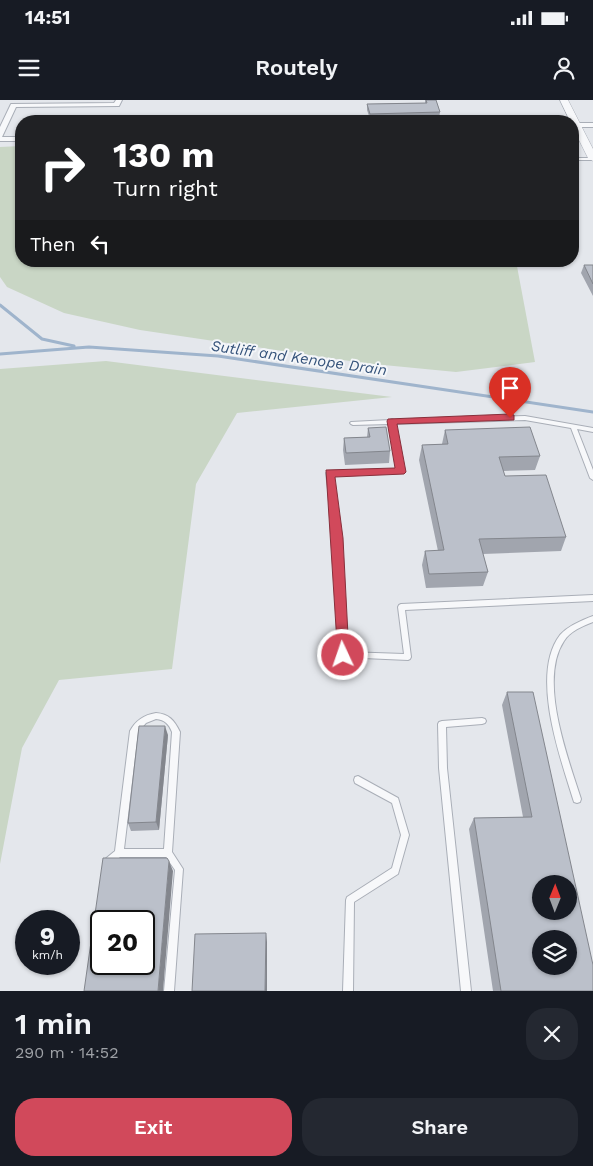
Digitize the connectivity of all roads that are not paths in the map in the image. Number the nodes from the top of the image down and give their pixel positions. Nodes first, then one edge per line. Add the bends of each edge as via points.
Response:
1 (119, 100) edge
2 (564, 100) edge
3 (570, 115) edge
4 (579, 125) edge
5 (593, 125) edge
6 (579, 134) edge
7 (0, 135) edge
8 (0, 139) edge
9 (15, 139) edge
10 (593, 158) edge
11 (579, 159) edge
12 (392, 421) junction
13 (352, 423) dead end
14 (574, 428) junction
15 (593, 430) edge
16 (593, 478) edge
17 (593, 598) edge
18 (593, 619) edge
19 (482, 721) dead end
20 (358, 780) dead end
21 (577, 799) dead end
22 (119, 853) junction
23 (168, 853) junction
24 (101, 876) edge
25 (168, 991) edge
26 (348, 991) edge
27 (466, 991) edge

1 - 7 street via 117,105 13,105
2 - 3 street
4 - 5 street
6 - 10 street
8 - 9 street
10 - 11 lane
12 - 13 lane
12 - 14 lane via 525,418
12 - 17 lane via 401,472 329,473 337,538 343,655 408,657 402,607
14 - 15 lane
14 - 16 lane
18 - 21 lane via 575,627 561,639 551,662 552,716
19 - 27 lane via 442,724 442,768
20 - 26 lane via 395,801 405,835 395,871 350,900
22 - 23 lane
22 - 23 lane via 134,731 138,723 156,715 174,723 176,732
22 - 24 lane via 102,866
23 - 25 lane via 178,869

